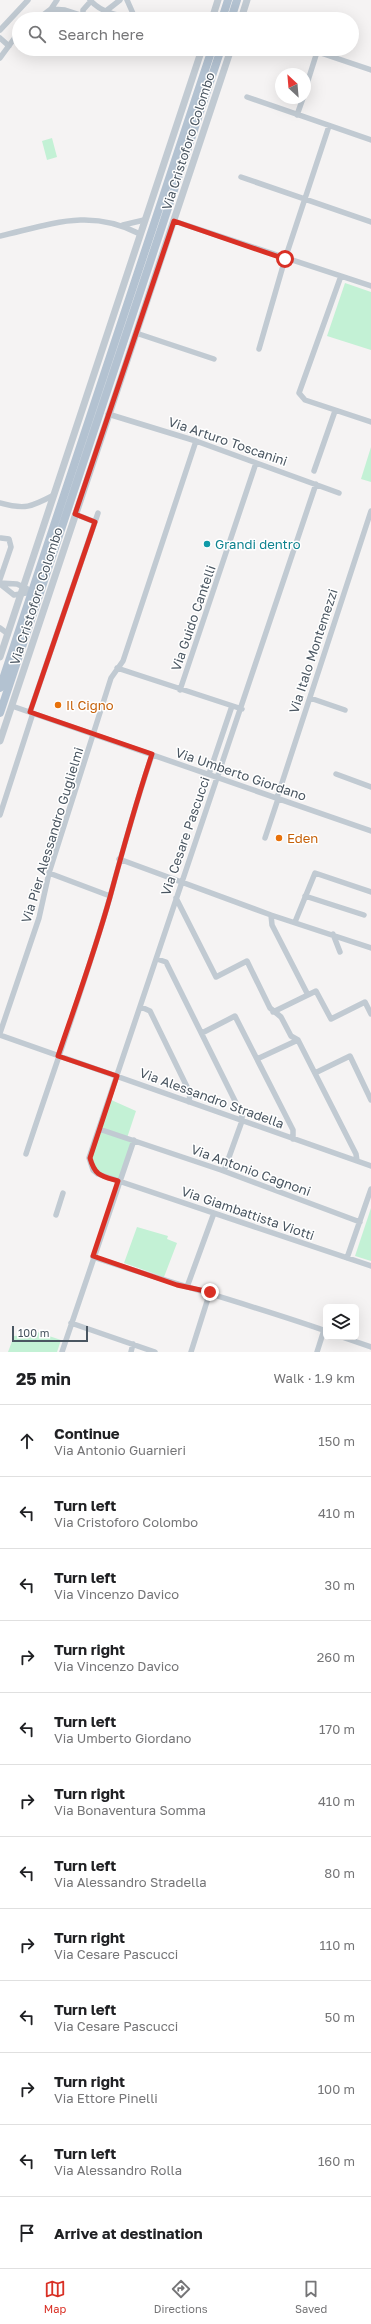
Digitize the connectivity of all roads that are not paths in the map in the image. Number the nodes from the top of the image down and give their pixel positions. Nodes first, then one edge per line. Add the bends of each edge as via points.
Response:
1 (28, 0) edge
2 (57, 0) edge
3 (91, 0) edge
4 (120, 0) edge
5 (127, 0) edge
6 (218, 0) edge
7 (228, 0) edge
8 (237, 0) edge
9 (247, 0) edge
10 (51, 9) junction
11 (106, 11) junction
12 (17, 12) edge
13 (47, 12) edge
14 (65, 12) edge
15 (83, 12) edge
16 (110, 12) edge
17 (132, 12) edge
18 (214, 12) edge
19 (224, 12) edge
20 (233, 12) edge
21 (243, 12) edge
22 (12, 17) edge
23 (0, 30) edge
24 (0, 38) edge
25 (12, 42) edge
26 (9, 46) junction
27 (200, 56) edge
28 (210, 56) edge
29 (219, 56) edge
30 (229, 56) edge
31 (316, 56) edge
32 (329, 56) edge
33 (0, 58) edge
34 (371, 70) edge
35 (311, 71) edge
36 (247, 97) dead end
37 (301, 104) edge
38 (298, 115) junction
39 (329, 126) junction
40 (371, 140) edge
41 (241, 177) dead end
42 (305, 201) junction
43 (144, 220) junction
44 (174, 221) junction
45 (371, 222) edge
46 (123, 225) junction
47 (140, 234) junction
48 (0, 236) edge
49 (285, 259) junction
50 (340, 276) junction
51 (371, 286) edge
52 (136, 333) junction
53 (259, 349) dead end
54 (211, 356) dead end
55 (335, 410) junction
56 (108, 414) junction
57 (371, 422) edge
58 (196, 441) junction
59 (78, 455) junction
60 (256, 463) junction
61 (64, 464) junction
62 (314, 471) dead end
63 (316, 484) junction
64 (339, 493) dead end
65 (54, 495) junction
66 (0, 503) edge
67 (371, 511) edge
68 (98, 513) dead end
69 (75, 514) junction
70 (95, 522) junction
71 (1, 538) dead end
72 (0, 579) edge
73 (0, 584) edge
74 (22, 591) junction
75 (40, 594) junction
76 (0, 628) edge
77 (8, 634) junction
78 (0, 657) edge
79 (117, 668) junction
80 (0, 688) edge
81 (180, 690) junction
82 (310, 698) junction
83 (12, 706) junction
84 (232, 706) junction
85 (242, 709) junction
86 (345, 710) dead end
87 (0, 713) edge
88 (32, 713) junction
89 (7, 718) junction
90 (0, 723) edge
91 (94, 736) junction
92 (0, 741) edge
93 (152, 754) junction
94 (209, 774) junction
95 (336, 774) dead end
96 (217, 777) junction
97 (371, 786) edge
98 (278, 799) junction
99 (0, 815) edge
100 (371, 831) edge
101 (265, 838) dead end
102 (119, 859) junction
103 (49, 874) junction
104 (181, 881) junction
105 (371, 892) edge
106 (110, 896) junction
107 (305, 896) junction
108 (176, 898) junction
109 (271, 915) junction
110 (364, 915) dead end
111 (295, 922) junction
112 (333, 934) junction
113 (371, 948) edge
114 (340, 952) dead end
115 (157, 959) junction
116 (308, 995) junction
117 (142, 1006) junction
118 (273, 1012) junction
119 (371, 1014) edge
120 (202, 1033) junction
121 (0, 1034) edge
122 (298, 1040) junction
123 (58, 1056) junction
124 (257, 1059) junction
125 (315, 1073) junction
126 (117, 1076) junction
127 (371, 1100) edge
128 (189, 1102) junction
129 (242, 1121) junction
130 (99, 1128) junction
131 (292, 1139) junction
132 (134, 1140) junction
133 (26, 1154) dead end
134 (357, 1162) junction
135 (371, 1166) edge
136 (224, 1171) junction
137 (118, 1181) junction
138 (371, 1189) edge
139 (63, 1194) dead end
140 (214, 1213) junction
141 (56, 1215) dead end
142 (360, 1222) junction
143 (93, 1256) junction
144 (347, 1258) junction
145 (371, 1266) edge
146 (187, 1287) junction
147 (210, 1292) junction
148 (71, 1323) junction
149 (323, 1330) edge
150 (323, 1336) edge
151 (351, 1340) edge
152 (133, 1344) junction
153 (371, 1347) edge
154 (62, 1352) edge
155 (131, 1352) edge
156 (155, 1352) edge
157 (191, 1352) edge
158 (317, 1352) edge

1 - 12 street
2 - 10 street
3 - 11 street via 97,7
3 - 15 street
4 - 11 street
5 - 17 street
6 - 18 street
7 - 19 main road
8 - 20 main road
9 - 21 street
10 - 13 street
10 - 14 street
11 - 16 street
22 - 23 street
24 - 26 street
25 - 26 street
26 - 33 street
27 - 43 street, Via Cristoforo Colombo
28 - 59 main road, Via Cristoforo Colombo
29 - 75 main road, Via Cristoforo Colombo
30 - 44 street, Via Cristoforo Colombo
31 - 35 street
32 - 34 street
36 - 38 street
37 - 38 street
38 - 39 street
39 - 40 street
39 - 42 street
41 - 42 street
42 - 45 street
42 - 49 street
43 - 46 street
43 - 47 street, Via Cristoforo Colombo
44 - 49 street
44 - 52 street, Via Cristoforo Colombo
46 - 47 street
46 - 48 street via 83,219
47 - 61 street, Via Cristoforo Colombo
49 - 50 street
49 - 53 street
50 - 51 street
50 - 55 street via 299,393 305,400
52 - 54 street
52 - 56 street, Via Cristoforo Colombo
55 - 57 street
55 - 62 street
56 - 58 street, Via Arturo Toscanini
56 - 69 street, Via Cristoforo Colombo
58 - 60 street, Via Arturo Toscanini
58 - 79 street, Via Pier Alessandro Guglielmi via 123,661
59 - 61 street
59 - 75 main road, Via Cristoforo Colombo
60 - 63 street, Via Arturo Toscanini
60 - 81 street, Via Guido Cantelli
61 - 65 street, Via Cristoforo Colombo
63 - 64 street, Via Arturo Toscanini
63 - 85 street, Via Cesare Pascucci
65 - 66 street via 26,508
65 - 74 street, Via Cristoforo Colombo
67 - 82 street, Via Italo Montemezzi
68 - 70 street
69 - 70 street
69 - 75 street, Via Cristoforo Colombo
70 - 88 street
71 - 72 street via 9,539 12,547
73 - 74 street via 15,584
73 - 74 street via 13,594
74 - 75 street
74 - 77 street, Via Cristoforo Colombo
75 - 80 main road, Via Cristoforo Colombo
75 - 83 street, Via Cristoforo Colombo
75 - 87 main road, Via Cristoforo Colombo
76 - 77 street
77 - 78 street, Via Cristoforo Colombo
79 - 81 street
79 - 91 street, Via Pier Alessandro Guglielmi via 111,678
81 - 84 street
82 - 86 street
82 - 98 street, Via Italo Montemezzi
83 - 88 street, Via Umberto Giordano
83 - 89 street, Via Cristoforo Colombo
84 - 85 street
84 - 94 street, Via Cesare Pascucci
85 - 96 street, Via Cesare Pascucci
88 - 91 street, Via Umberto Giordano
88 - 99 street
89 - 90 street
89 - 92 street, Via Cristoforo Colombo
91 - 93 street, Via Umberto Giordano
91 - 103 street, Via Pier Alessandro Guglielmi
93 - 94 street, Via Umberto Giordano
93 - 102 street
94 - 96 street, Via Umberto Giordano
95 - 97 street
96 - 98 street, Via Umberto Giordano
96 - 104 street, Via Cesare Pascucci
98 - 100 street, Via Umberto Giordano
98 - 101 street, Via Italo Montemezzi
102 - 104 street
102 - 106 street
103 - 106 street
103 - 121 street, Via Pier Alessandro Guglielmi via 39,918
104 - 108 street, Via Cesare Pascucci
104 - 109 street
105 - 107 street via 315,873
106 - 123 street
107 - 110 street
107 - 111 street
108 - 115 street, Via Cesare Pascucci
108 - 118 street via 216,977 247,961
109 - 111 street
109 - 116 street via 272,925
111 - 112 street
112 - 113 street
112 - 114 street
115 - 117 street, Via Cesare Pascucci
115 - 120 street via 166,962
116 - 118 street
116 - 119 street via 316,992 331,1019 365,1002
117 - 126 street, Via Cesare Pascucci
117 - 128 street via 150,1011 190,1093
118 - 122 street via 281,1017 291,1036
120 - 124 street via 235,1016
120 - 129 street via 242,1115
121 - 123 street, Via Alessandro Stradella
122 - 124 street
122 - 125 street
123 - 126 street, Via Alessandro Stradella
123 - 133 street
124 - 131 street via 293,1130
125 - 127 street via 350,1056
125 - 134 street via 356,1154
126 - 128 street, Via Alessandro Stradella
126 - 130 street, Via Cesare Pascucci
128 - 129 street, Via Alessandro Stradella
129 - 131 street, Via Alessandro Stradella
129 - 136 street
130 - 132 street, Via Antonio Cagnoni
130 - 137 street, Via Cesare Pascucci via 90,1158 93,1170
131 - 134 street, Via Alessandro Stradella
132 - 136 street, Via Antonio Cagnoni
132 - 137 street
134 - 135 street, Via Alessandro Stradella
136 - 142 street, Via Antonio Cagnoni
137 - 140 street, Via Giambattista Viotti
137 - 143 street
138 - 142 street
139 - 141 street
140 - 144 street, Via Giambattista Viotti
140 - 146 street
142 - 144 street
143 - 146 street
143 - 148 street
144 - 145 street, Via Giambattista Viotti
146 - 147 street
147 - 149 street
147 - 157 street
148 - 152 street
148 - 154 street
150 - 158 street
151 - 153 street
152 - 155 street
152 - 156 street

